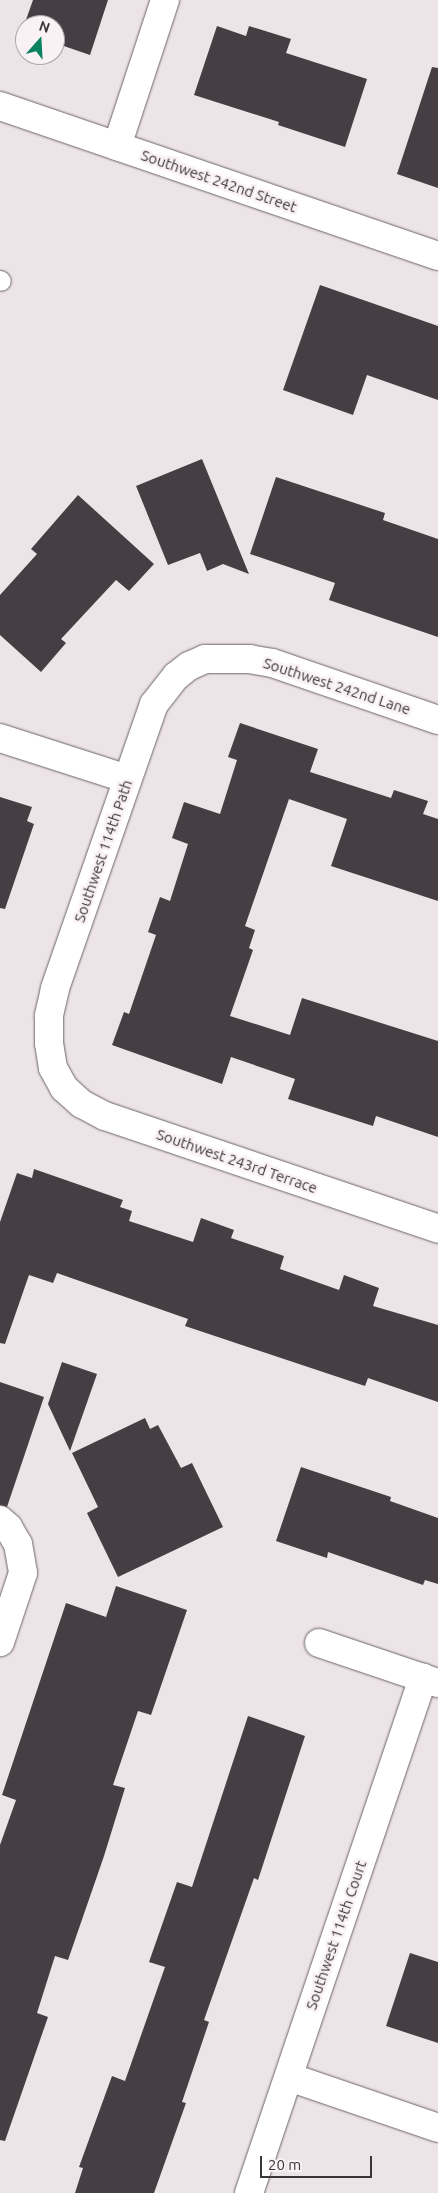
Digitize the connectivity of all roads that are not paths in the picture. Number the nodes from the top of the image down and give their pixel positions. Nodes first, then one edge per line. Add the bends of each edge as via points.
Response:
1 (165, 0) edge
2 (0, 106) edge
3 (117, 146) junction
4 (438, 256) edge
5 (206, 659) joint
6 (438, 720) edge
7 (0, 738) edge
8 (128, 779) junction
9 (53, 1068) joint
10 (438, 1229) edge
11 (0, 1520) edge
12 (0, 1642) edge
13 (320, 1643) dead end
14 (430, 1680) edge
15 (289, 2077) junction
16 (438, 2128) edge
17 (249, 2193) edge

1 - 3 street
2 - 3 street, Southwest 242nd Street
3 - 4 street, Southwest 242nd Street
5 - 6 street, Southwest 242nd Lane via 250,659 272,663
5 - 8 street, Southwest 114th Path via 176,676 154,704
7 - 8 street
8 - 9 street, Southwest 114th Path via 55,989 49,1016
9 - 10 street, Southwest 243rd Terrace via 64,1088 82,1104 105,1116
11 - 12 street via 15,1538 23,1573
13 - 14 street
14 - 15 street, Southwest 114th Court
15 - 16 street
15 - 17 street, Southwest 114th Court

